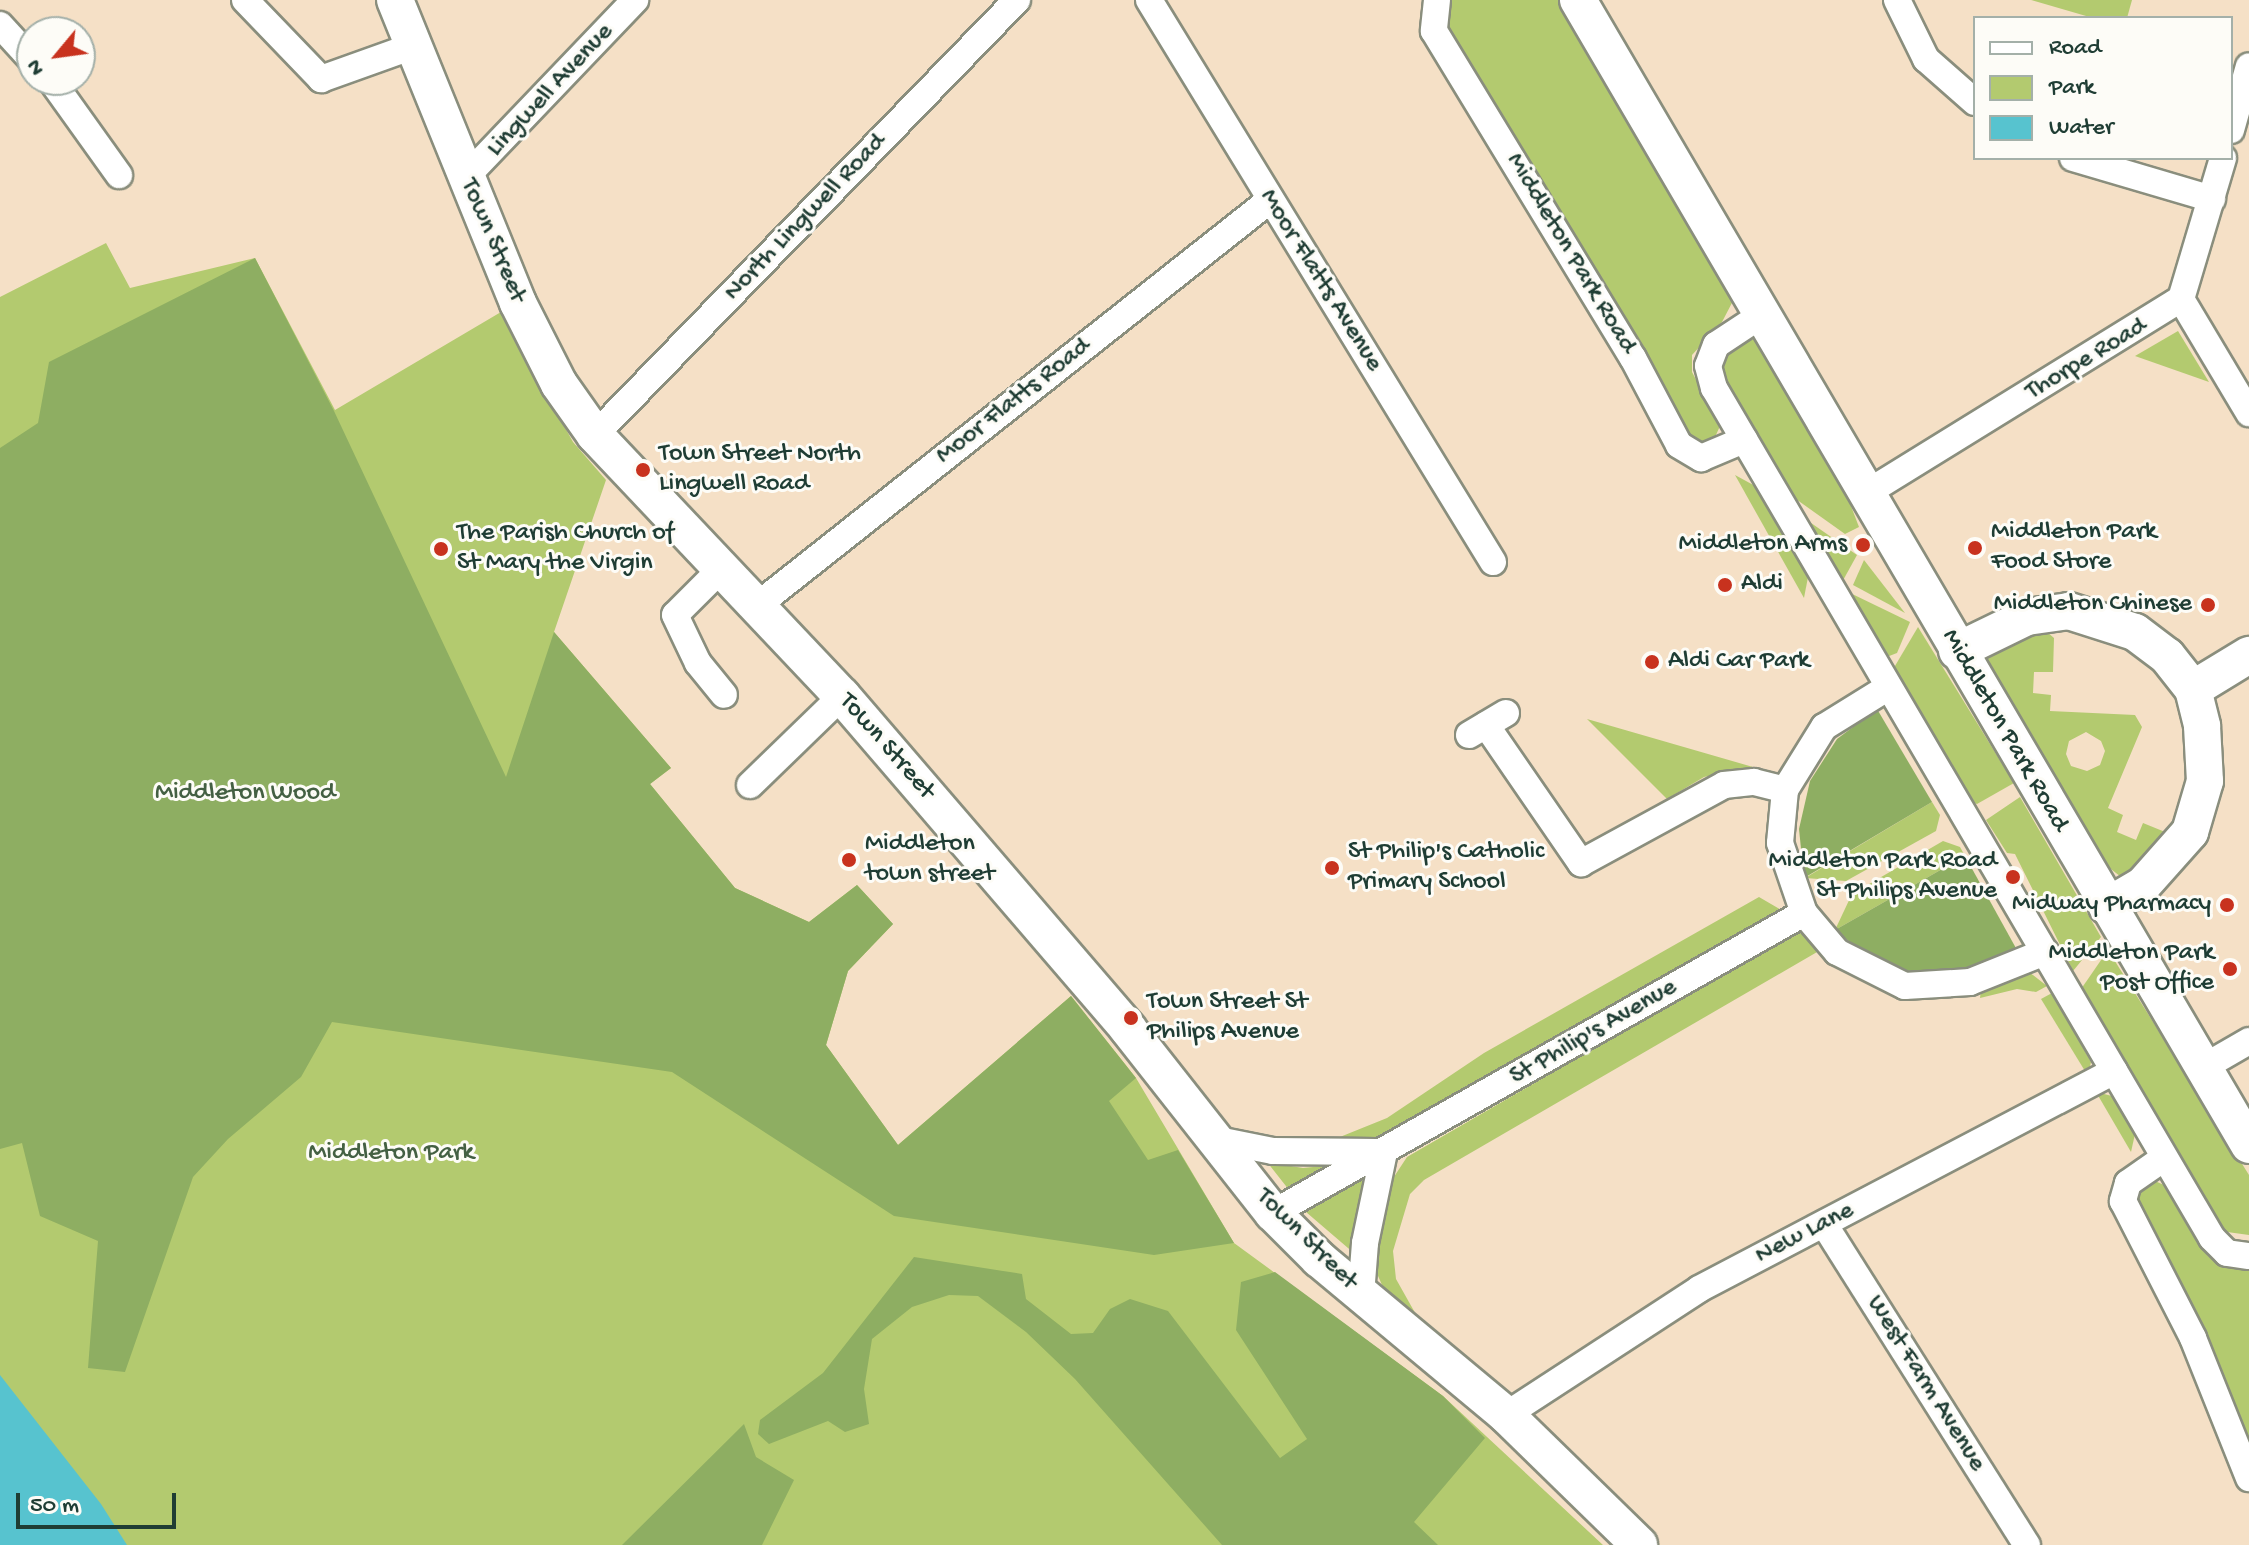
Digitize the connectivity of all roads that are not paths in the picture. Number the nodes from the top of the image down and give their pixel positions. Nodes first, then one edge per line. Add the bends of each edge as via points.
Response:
1 (245, 0) edge
2 (395, 0) edge
3 (635, 0) edge
4 (1017, 0) edge
5 (1149, 0) edge
6 (1437, 0) edge
7 (1578, 0) edge
8 (1897, 0) edge
9 (0, 25) edge
10 (16, 42) edge
11 (413, 46) junction
12 (2249, 66) edge
13 (62, 96) edge
14 (1973, 100) edge
15 (2233, 123) edge
16 (2080, 160) edge
17 (2222, 160) edge
18 (119, 175) dead end
19 (464, 179) junction
20 (2212, 199) junction
21 (1270, 200) junction
22 (2181, 299) junction
23 (1763, 314) junction
24 (2249, 413) edge
25 (595, 435) junction
26 (1744, 440) junction
27 (1865, 494) junction
28 (1493, 562) dead end
29 (722, 568) junction
30 (759, 604) junction
31 (1957, 651) junction
32 (2249, 655) edge
33 (1887, 688) junction
34 (2193, 689) junction
35 (724, 695) dead end
36 (842, 696) junction
37 (1487, 724) dead end
38 (750, 785) dead end
39 (1785, 790) junction
40 (2107, 906) junction
41 (1804, 913) junction
42 (2045, 952) junction
43 (2249, 1041) edge
44 (2204, 1067) junction
45 (2114, 1071) junction
46 (1213, 1139) junction
47 (2249, 1145) edge
48 (1384, 1152) junction
49 (2164, 1158) junction
50 (1273, 1213) junction
51 (1824, 1224) junction
52 (2249, 1256) edge
53 (1361, 1295) junction
54 (1506, 1415) junction
55 (2249, 1478) edge
56 (1639, 1545) edge
57 (2027, 1545) edge

1 - 11 street via 321,79
2 - 11 street, Town Street
3 - 19 street, Lingwell Avenue
4 - 25 street, North Lingwell Road
5 - 21 street, Moor Flatts Avenue
6 - 26 street, Middleton Park Road via 1434,31 1633,358 1679,445 1701,458
7 - 23 street, Middleton Park Road
8 - 14 street via 1926,59
9 - 10 street
11 - 19 street, Town Street
12 - 15 street
13 - 18 street
16 - 20 street
17 - 20 street
19 - 25 street, Town Street via 559,384
20 - 22 street
21 - 28 street, Moor Flatts Avenue
21 - 30 street, Moor Flatts Road
22 - 24 street
22 - 27 street, Thorpe Road
23 - 26 street via 1724,337 1708,366 1714,388
23 - 27 street, Middleton Park Road
25 - 29 street, Town Street
26 - 33 street
27 - 31 street, Middleton Park Road
29 - 30 street, Town Street
29 - 35 street via 675,615 698,663
30 - 36 street, Town Street
31 - 34 street via 2027,617 2069,611 2135,632 2167,656
31 - 40 street, Middleton Park Road
32 - 34 street
33 - 39 street via 1824,727
33 - 42 street
34 - 40 street via 2202,726 2205,781 2190,832 2143,885
36 - 38 street
36 - 46 street, Town Street via 1128,1029
37 - 39 street via 1581,863 1724,785 1754,782
39 - 41 street via 1780,843
40 - 44 street, Middleton Park Road
41 - 42 street via 1837,952 1905,986 1970,982
41 - 48 street, St Philip's Avenue
42 - 45 street
43 - 44 street
44 - 47 street, Middleton Park Road
45 - 49 street
45 - 51 street, New Lane
46 - 48 street via 1273,1151
46 - 50 street, Town Street
48 - 50 street, St Philip's Avenue
48 - 53 street via 1365,1243
49 - 52 street via 2218,1247
49 - 55 street via 2128,1183 2123,1201 2193,1338
50 - 53 street, Town Street
51 - 54 street, New Lane via 1699,1289
51 - 57 street, West Farm Avenue
53 - 54 street, Town Street
54 - 56 street, Town Street

